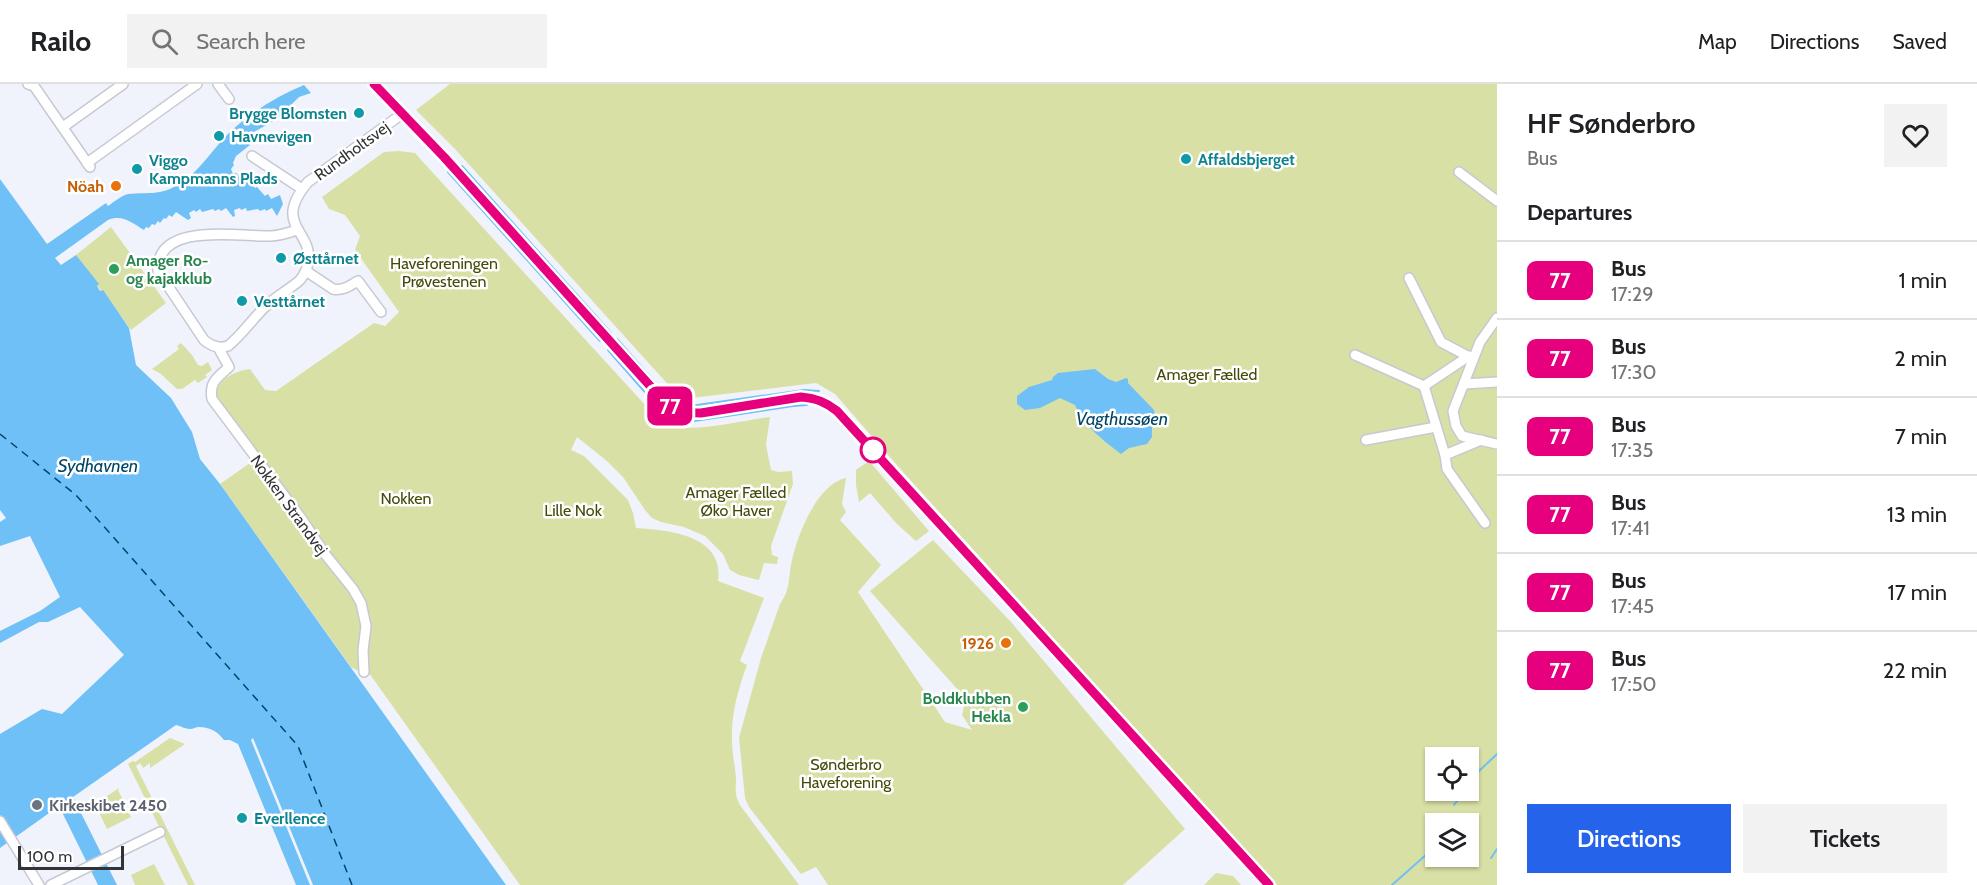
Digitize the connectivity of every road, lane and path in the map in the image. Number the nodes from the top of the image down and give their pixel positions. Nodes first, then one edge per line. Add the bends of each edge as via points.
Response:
1 (123, 84) edge
2 (197, 84) edge
3 (218, 84) edge
4 (374, 84) edge
5 (35, 85) edge
6 (229, 99) dead end
7 (402, 114) junction
8 (63, 127) junction
9 (252, 156) dead end
10 (1459, 172) dead end
11 (302, 189) junction
12 (1497, 201) edge
13 (297, 230) junction
14 (306, 271) junction
15 (1408, 278) dead end
16 (381, 312) dead end
17 (1497, 318) edge
18 (218, 347) junction
19 (1355, 355) dead end
20 (1471, 357) junction
21 (1497, 382) edge
22 (1464, 384) junction
23 (1424, 386) junction
24 (1436, 427) junction
25 (1366, 440) dead end
26 (1481, 440) junction
27 (1497, 444) edge
28 (1445, 455) junction
29 (1485, 523) dead end
30 (364, 672) dead end
31 (0, 821) edge
32 (160, 832) dead end
33 (39, 885) edge
34 (51, 885) edge
35 (1269, 885) edge

1 - 8 street
2 - 8 street via 88,165
3 - 6 street
4 - 7 street
5 - 8 street
7 - 11 street, Rundholtsvej
7 - 35 street via 670,406 701,413 801,397 837,411
9 - 11 street, Rundholtsvej
10 - 12 street
11 - 13 street, Rundholtsvej via 293,213
13 - 14 street, Rundholtsvej via 308,250
13 - 18 street via 271,236 196,236 170,244 161,254 157,266 162,279 204,340
14 - 16 street via 337,290 358,281
14 - 18 street via 300,280 268,303 231,343
15 - 20 street via 1441,342
17 - 20 street
18 - 30 street, Nokken Strandvej via 229,367 213,383 212,399 361,603 366,626
19 - 23 street
20 - 22 street
20 - 23 street
21 - 22 street
22 - 26 street via 1454,411 1456,426 1462,436
23 - 24 street
24 - 25 street
24 - 28 street
26 - 27 street
26 - 28 street
28 - 29 street via 1447,469
31 - 33 street
32 - 34 street

